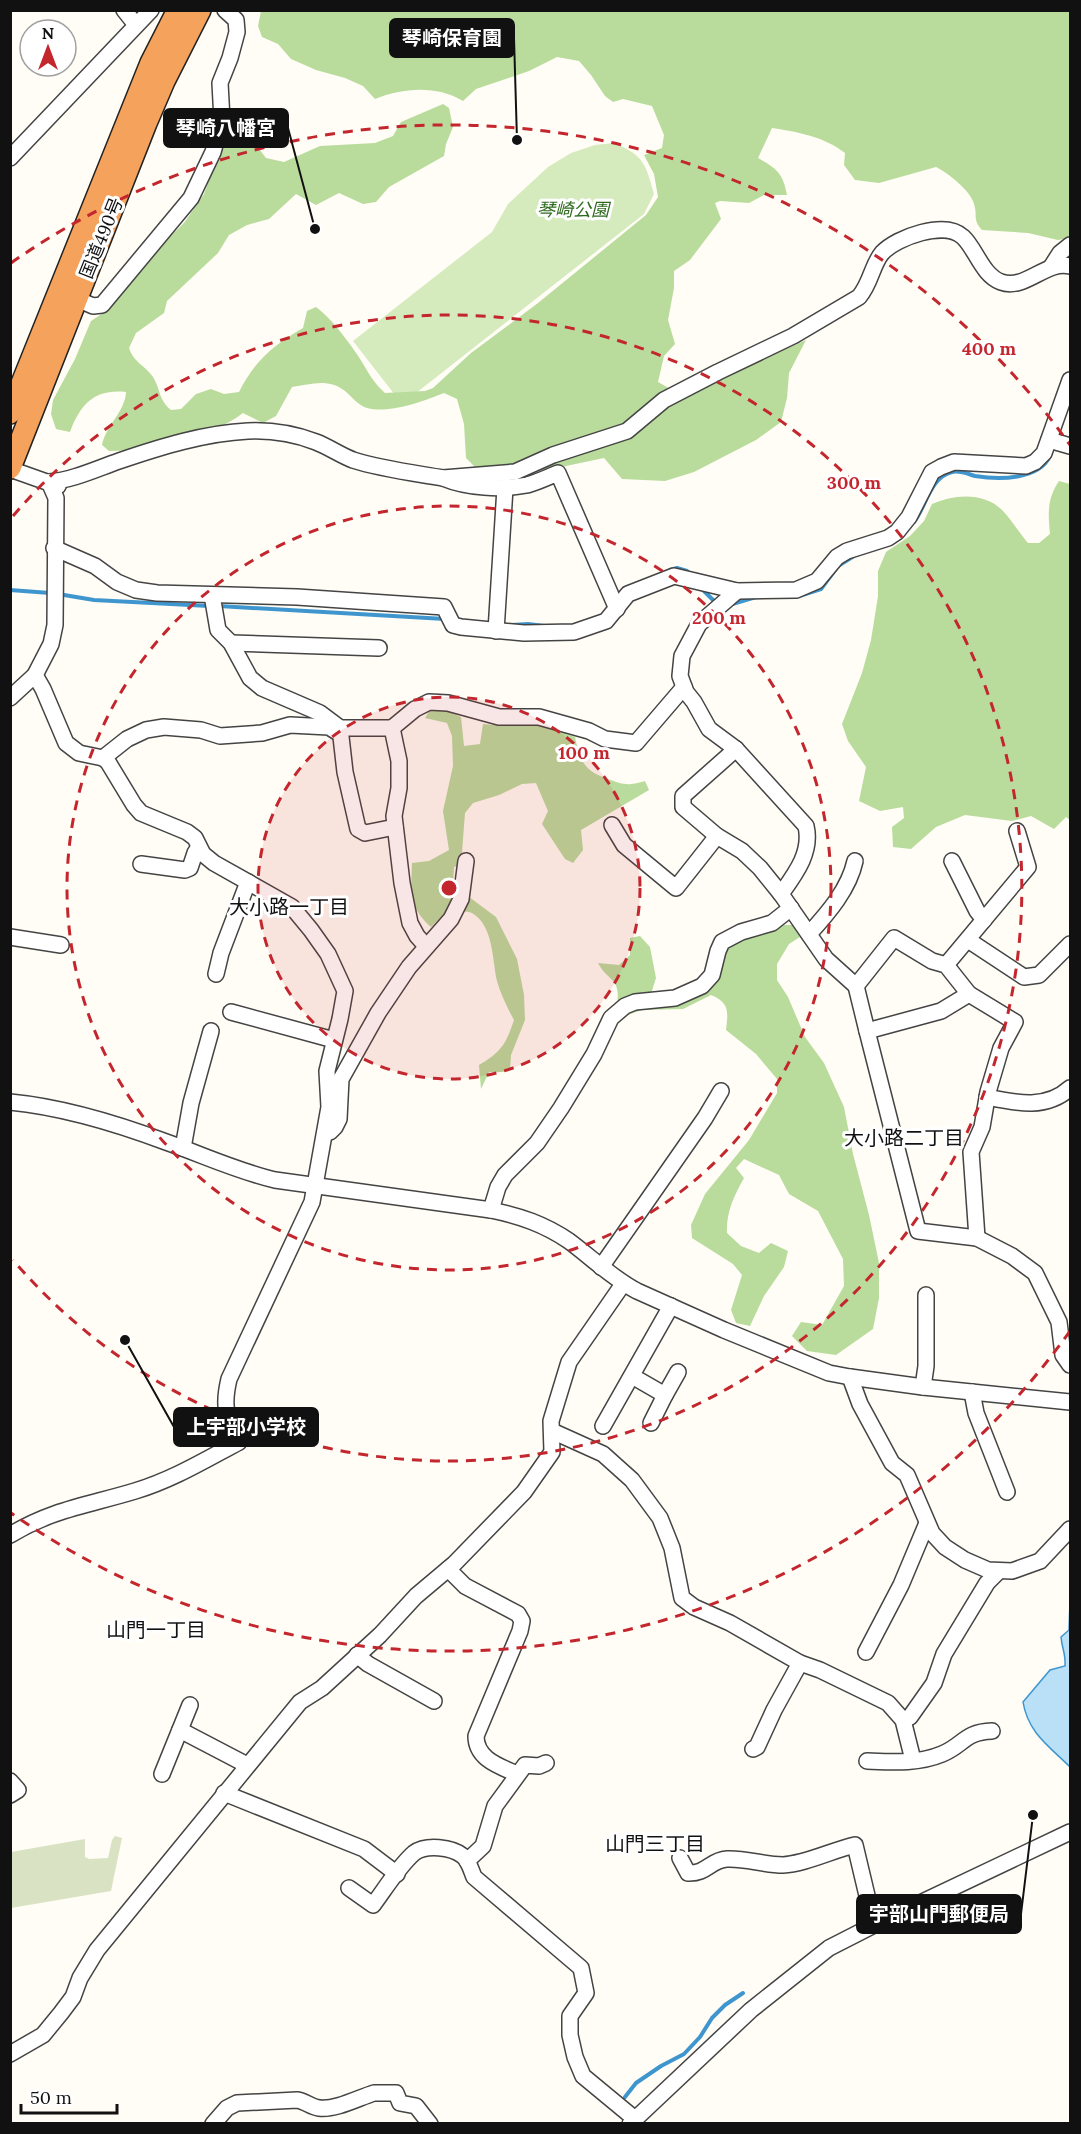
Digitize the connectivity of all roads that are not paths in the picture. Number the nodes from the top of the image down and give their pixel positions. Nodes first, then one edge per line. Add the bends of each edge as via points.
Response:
1 (124, 10) edge
2 (151, 10) edge
3 (177, 10) edge
4 (200, 10) edge
5 (225, 10) edge
6 (136, 26) junction
7 (10, 158) edge
8 (1071, 245) edge
9 (1071, 266) edge
10 (1051, 267) junction
11 (77, 299) junction
12 (1071, 380) edge
13 (10, 413) edge
14 (1049, 440) junction
15 (1071, 446) edge
16 (10, 469) edge
17 (443, 478) junction
18 (49, 482) junction
19 (504, 488) junction
20 (54, 548) junction
21 (737, 591) junction
22 (212, 595) junction
23 (617, 609) junction
24 (496, 631) junction
25 (231, 643) junction
26 (380, 648) dead end
27 (35, 675) junction
28 (684, 687) junction
29 (10, 698) edge
30 (392, 728) junction
31 (340, 731) junction
32 (736, 749) junction
33 (103, 758) junction
34 (612, 825) dead end
35 (395, 827) junction
36 (1017, 831) dead end
37 (717, 836) junction
38 (199, 848) junction
39 (466, 861) dead end
40 (855, 861) dead end
41 (952, 861) dead end
42 (141, 864) dead end
43 (248, 882) junction
44 (781, 894) junction
45 (791, 908) junction
46 (984, 920) junction
47 (809, 934) junction
48 (10, 937) edge
49 (968, 939) junction
50 (61, 945) dead end
51 (426, 946) junction
52 (1069, 947) edge
53 (946, 965) junction
54 (216, 974) dead end
55 (856, 986) junction
56 (969, 994) junction
57 (231, 1012) dead end
58 (211, 1031) dead end
59 (867, 1031) junction
60 (334, 1040) junction
61 (1071, 1088) edge
62 (721, 1092) dead end
63 (987, 1097) junction
64 (10, 1102) edge
65 (325, 1132) junction
66 (183, 1148) junction
67 (314, 1186) junction
68 (491, 1210) junction
69 (977, 1238) junction
70 (601, 1267) junction
71 (623, 1284) junction
72 (926, 1294) dead end
73 (671, 1306) junction
74 (1066, 1327) edge
75 (1071, 1365) edge
76 (678, 1372) dead end
77 (632, 1376) junction
78 (850, 1377) junction
79 (923, 1387) junction
80 (972, 1392) junction
81 (665, 1395) junction
82 (1071, 1402) edge
83 (651, 1423) dead end
84 (603, 1426) dead end
85 (552, 1431) junction
86 (1007, 1492) dead end
87 (927, 1523) junction
88 (1071, 1529) edge
89 (10, 1535) edge
90 (448, 1569) junction
91 (999, 1571) junction
92 (866, 1652) dead end
93 (357, 1654) junction
94 (801, 1663) junction
95 (434, 1701) dead end
96 (190, 1705) dead end
97 (903, 1720) junction
98 (180, 1730) junction
99 (992, 1731) dead end
100 (753, 1749) dead end
101 (913, 1760) junction
102 (867, 1761) dead end
103 (546, 1763) dead end
104 (247, 1765) junction
105 (162, 1774) dead end
106 (517, 1774) junction
107 (10, 1781) edge
108 (224, 1793) junction
109 (10, 1795) edge
110 (1071, 1832) edge
111 (680, 1858) dead end
112 (468, 1861) junction
113 (397, 1874) junction
114 (349, 1888) dead end
115 (874, 1925) junction
116 (10, 2054) edge
117 (632, 2121) edge
118 (213, 2124) edge
119 (430, 2124) edge

1 - 6 street
2 - 6 street
3 - 13 highway, 国道490号 via 151,63
4 - 11 highway, 国道490号 via 146,123
5 - 11 street via 236,20 237,32 220,83 222,120 213,152 191,198 102,305 93,306
6 - 7 street
8 - 10 street
9 - 10 street
10 - 17 street via 1023,280 1004,283 978,260 962,236 948,230 926,230 882,253 867,288 858,297 793,336 664,400 627,431 515,472
11 - 16 highway, 国道490号
12 - 14 street
14 - 15 street
14 - 21 street via 1044,453 1026,466 954,462 940,467 932,472 897,532 837,557 817,581 796,590
16 - 18 street
17 - 18 street via 352,460 315,441 263,431 230,433 202,447 67,488
17 - 19 street
18 - 20 street via 56,498
19 - 23 street via 558,473
19 - 24 street
20 - 22 street via 136,590
20 - 27 street via 55,625 51,644
21 - 23 street via 674,576 628,594
21 - 28 street via 699,624 690,640 682,657 680,676
22 - 24 street via 444,607 453,625
22 - 25 street via 218,630
23 - 24 street via 606,621 574,632
25 - 26 street
25 - 31 street via 250,678 262,688 320,713
27 - 29 street
27 - 33 street via 66,743 79,753
28 - 30 street via 636,743 605,739 539,717 499,717 448,703 429,702
28 - 32 street via 709,729
30 - 31 street
30 - 35 street via 399,761
31 - 33 street via 290,725 262,733 220,736 201,729 164,727 127,739
31 - 35 street via 358,829 365,833
32 - 37 street via 683,796 683,807
32 - 44 street via 806,826 809,837 805,856
33 - 38 street via 141,813 186,832 195,838
34 - 37 street via 624,845 676,888
35 - 51 street via 410,923
36 - 46 street via 1028,867
37 - 44 street via 742,851
38 - 42 street via 190,868 185,870
38 - 43 street via 214,863
39 - 51 street via 461,899 451,919
40 - 47 street via 843,890
41 - 46 street
43 - 54 street
43 - 60 street via 292,907 328,954 345,991
44 - 45 street
45 - 47 street
45 - 68 street via 772,923 722,942 712,975 702,986 675,998 635,1002 611,1018 561,1108 537,1143 505,1175
46 - 49 street
47 - 55 street via 826,959
48 - 50 street
49 - 52 street via 1024,976 1040,975
49 - 53 street
51 - 65 street via 393,988 346,1067 341,1079 339,1119 335,1128
53 - 55 street via 894,938
53 - 56 street
55 - 59 street
56 - 59 street via 941,1011
56 - 63 street via 1015,1022 1001,1048
57 - 60 street
58 - 66 street
59 - 69 street via 918,1231
60 - 65 street via 327,1071
61 - 63 street via 1048,1102 1020,1104
62 - 70 street
63 - 69 street via 982,1127 971,1152
64 - 66 street via 59,1110
65 - 67 street
66 - 67 street via 255,1175
67 - 68 street
67 - 89 street via 312,1202 229,1378 224,1399 238,1442 173,1478 62,1510
68 - 70 street via 546,1227
69 - 74 street via 1035,1273
70 - 71 street
71 - 73 street
71 - 85 street via 569,1362 550,1421
72 - 79 street
73 - 77 street
73 - 78 street via 803,1364
74 - 75 street via 1064,1355
76 - 81 street
77 - 81 street
77 - 84 street
78 - 79 street
78 - 87 street via 892,1463 907,1475
79 - 80 street
80 - 82 street
80 - 86 street via 976,1413
81 - 83 street
85 - 90 street via 552,1452 524,1492
85 - 94 street via 603,1454 632,1480 660,1518 672,1548 682,1598
87 - 91 street via 945,1547 988,1570
87 - 92 street
88 - 91 street via 1040,1562
90 - 93 street
90 - 106 street via 465,1586 518,1614 522,1621 476,1736 476,1744 486,1758
91 - 97 street via 987,1583 944,1654 934,1683 910,1717
93 - 95 street
93 - 104 street via 322,1688 300,1702
94 - 97 street via 875,1695
94 - 100 street
96 - 98 street
97 - 101 street
98 - 104 street
98 - 105 street
99 - 101 street via 978,1732 941,1755
101 - 102 street
103 - 106 street via 525,1765
104 - 108 street
106 - 112 street via 495,1806 483,1846
107 - 109 street via 18,1791
108 - 113 street via 364,1849
108 - 116 street via 97,1950 73,1997 43,2035
110 - 115 street
111 - 115 street via 688,1873 699,1874 727,1859 781,1865 855,1845
112 - 113 street via 450,1849 429,1848 415,1852
112 - 117 street via 474,1877 581,1968 586,1993 570,2016 575,2056 583,2076
113 - 114 street via 373,1905
115 - 117 street via 829,1948 783,1983
118 - 119 street via 237,2103 297,2100 328,2108 374,2093 397,2096 405,2105 416,2106

